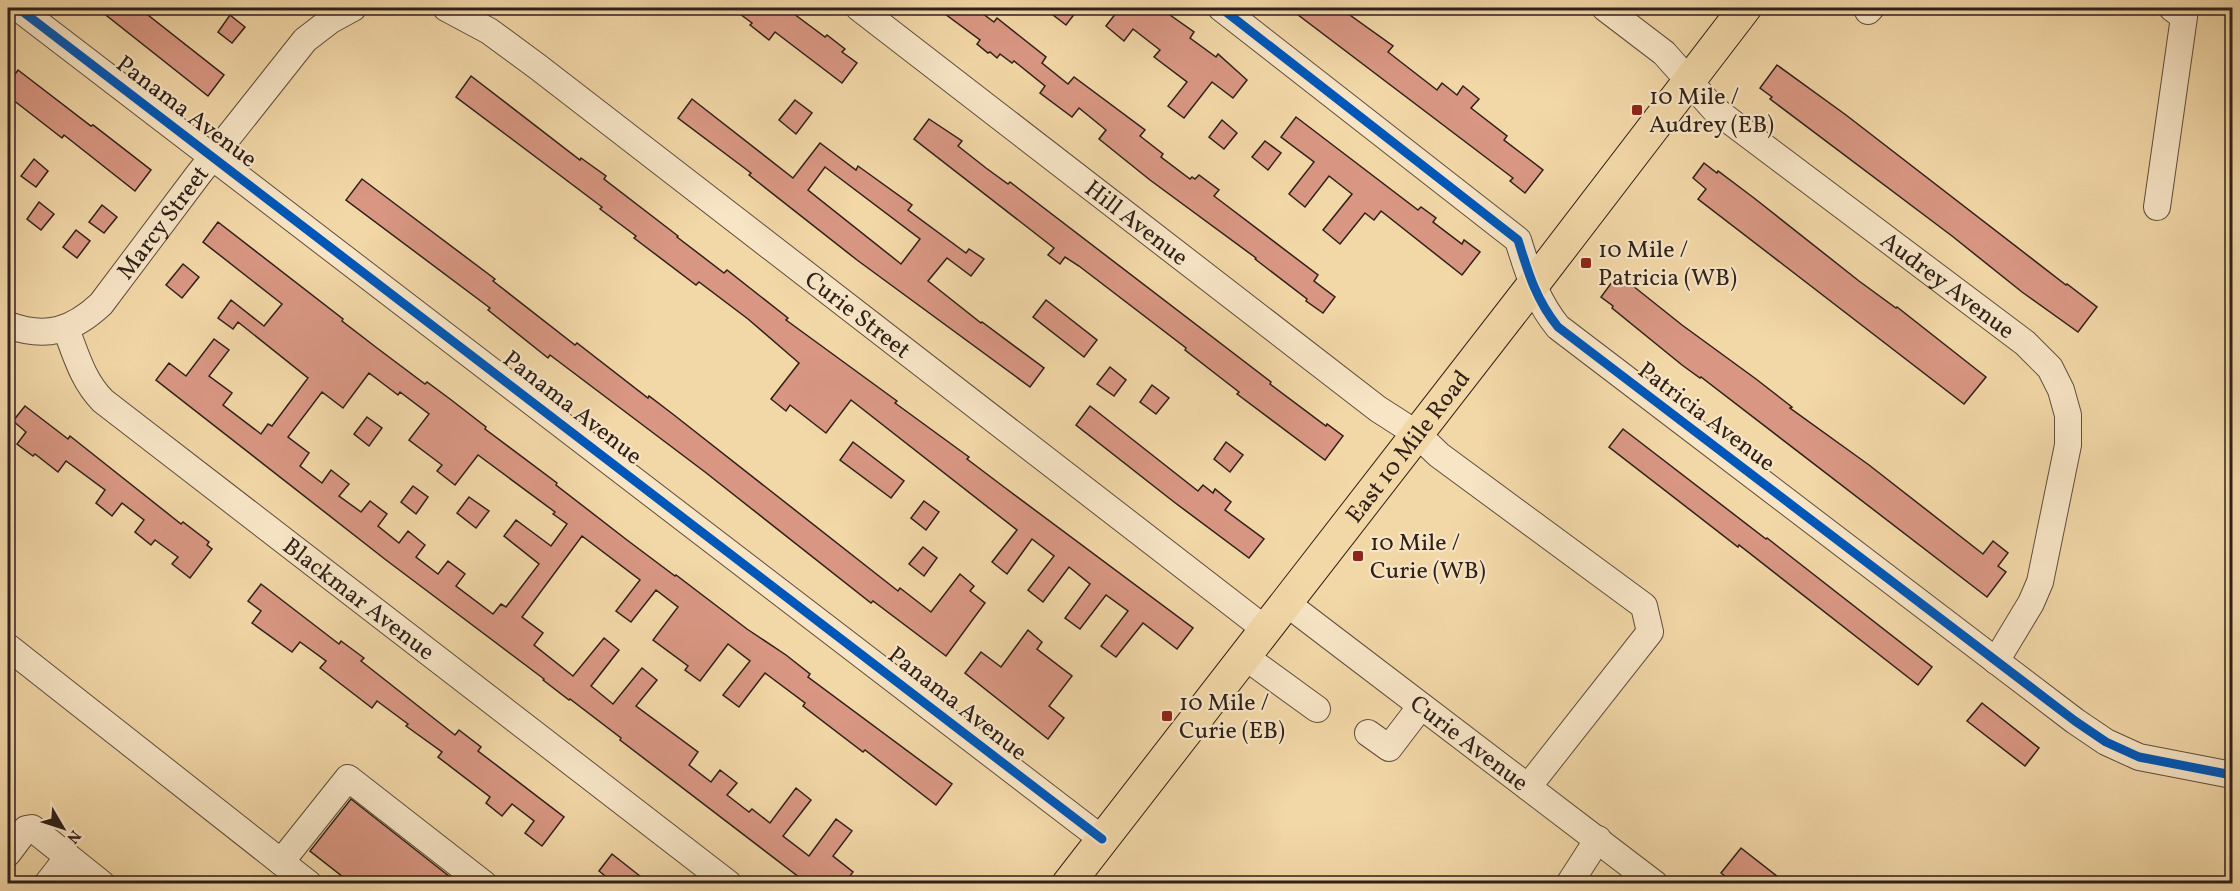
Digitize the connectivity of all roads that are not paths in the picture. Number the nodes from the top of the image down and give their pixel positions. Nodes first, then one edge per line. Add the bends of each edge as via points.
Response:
1 (18, 8) edge
2 (353, 8) edge
3 (446, 8) edge
4 (858, 8) edge
5 (1221, 8) edge
6 (1605, 8) edge
7 (1745, 8) edge
8 (2172, 8) edge
9 (1689, 82) junction
10 (214, 156) junction
11 (2157, 207) dead end
12 (1532, 286) junction
13 (8, 326) edge
14 (66, 328) junction
15 (1417, 434) junction
16 (1285, 602) junction
17 (1265, 628) junction
18 (8, 647) edge
19 (1244, 656) junction
20 (1996, 661) junction
21 (1421, 706) junction
22 (1317, 709) dead end
23 (1368, 733) dead end
24 (2232, 776) edge
25 (1528, 787) junction
26 (1102, 839) junction
27 (1598, 839) junction
28 (8, 853) edge
29 (68, 857) junction
30 (281, 862) junction
31 (47, 884) edge
32 (102, 884) edge
33 (309, 884) edge
34 (484, 884) edge
35 (729, 884) edge
36 (1068, 884) edge
37 (1569, 884) edge
38 (1655, 884) edge

1 - 10 street, Panama Avenue
2 - 10 street, Marcy Street via 305,40
3 - 17 street, Curie Street via 489,31 538,67
4 - 15 street, Hill Avenue via 1369,402
5 - 12 street, Patricia Avenue via 1518,240
6 - 9 street, Audrey Avenue via 1664,53
7 - 9 main road, East 10 Mile Road
8 - 11 street via 2184,17
9 - 12 main road, East 10 Mile Road
9 - 20 street, Audrey Avenue via 1713,109 2025,343 2054,375 2068,415 2068,445 2040,582
10 - 14 street, Marcy Street via 101,304
10 - 26 street, Panama Avenue
12 - 15 main road, East 10 Mile Road
12 - 20 street, Patricia Avenue via 1558,327
13 - 14 street via 33,333
14 - 35 street, Blackmar Avenue via 85,378 103,401
15 - 16 main road, East 10 Mile Road
15 - 25 street, Hill Avenue via 1439,455 1644,606 1650,632
16 - 17 main road, East 10 Mile Road
16 - 21 street, Curie Avenue
17 - 19 main road, East 10 Mile Road
18 - 30 street
19 - 22 street
19 - 26 main road, East 10 Mile Road
20 - 24 street, Patricia Avenue via 2106,742 2147,759
21 - 23 street via 1389,748
21 - 25 street, Curie Avenue
25 - 27 street, Curie Avenue
26 - 36 main road, East 10 Mile Road
27 - 37 street
27 - 38 street, Curie Avenue
28 - 29 street via 29,827
29 - 31 street
29 - 32 street
30 - 33 street
30 - 34 street via 348,778

